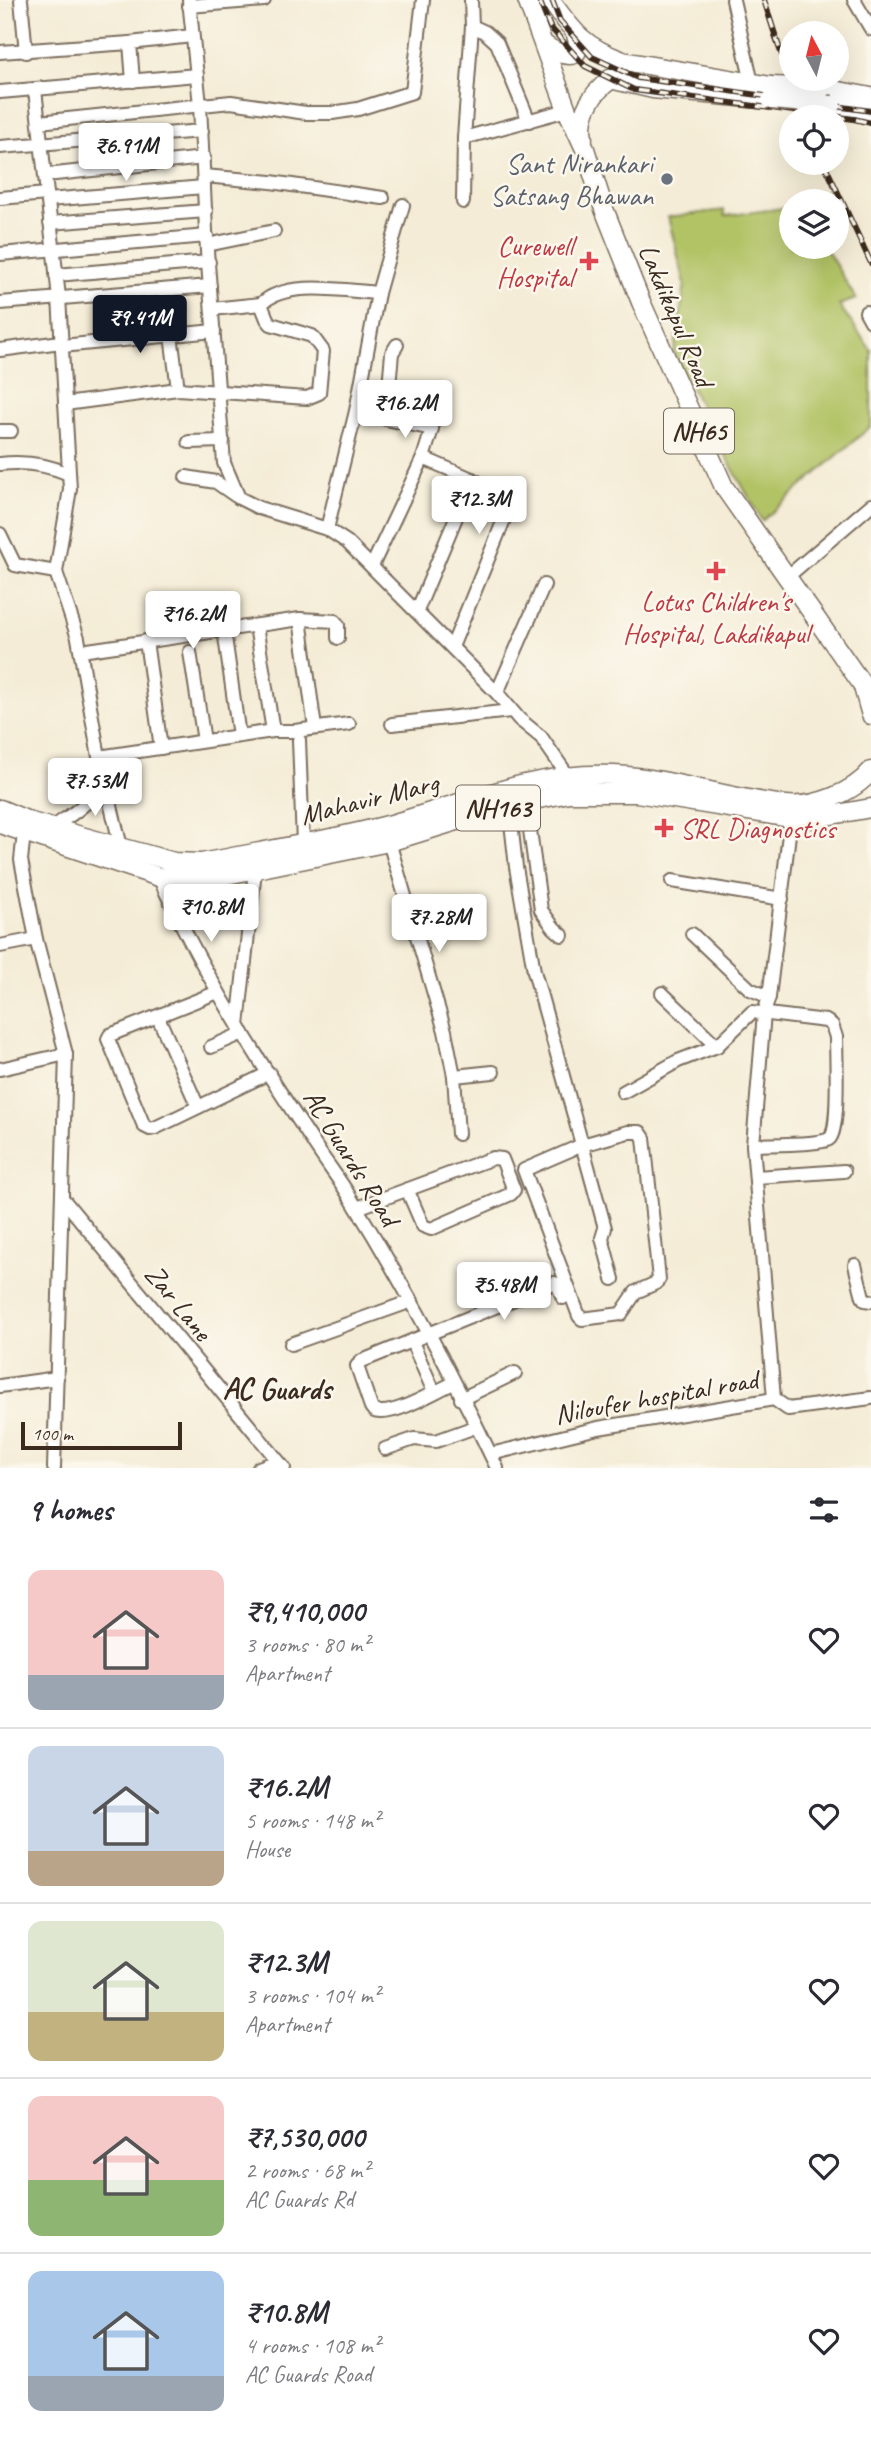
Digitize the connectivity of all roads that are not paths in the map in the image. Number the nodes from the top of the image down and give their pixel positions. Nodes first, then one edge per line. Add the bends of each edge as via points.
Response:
1 (21, 0) edge
2 (264, 0) edge
3 (423, 0) edge
4 (471, 0) edge
5 (527, 0) edge
6 (550, 0) edge
7 (733, 0) edge
8 (854, 0) edge
9 (189, 3) edge
10 (472, 26) junction
11 (871, 29) edge
12 (576, 35) junction
13 (192, 36) junction
14 (130, 43) junction
15 (545, 45) junction
16 (0, 52) edge
17 (26, 52) junction
18 (641, 63) junction
19 (197, 75) junction
20 (610, 79) junction
21 (133, 81) junction
22 (752, 83) junction
23 (35, 90) junction
24 (0, 92) edge
25 (771, 93) junction
26 (871, 97) edge
27 (201, 105) junction
28 (567, 110) junction
29 (871, 114) edge
30 (529, 121) junction
31 (39, 122) junction
32 (202, 131) junction
33 (464, 138) junction
34 (41, 142) junction
35 (0, 147) edge
36 (585, 149) junction
37 (204, 158) junction
38 (46, 175) junction
39 (204, 181) junction
40 (48, 197) junction
41 (0, 198) edge
42 (383, 198) dead end
43 (463, 202) dead end
44 (403, 205) dead end
45 (206, 211) junction
46 (50, 223) junction
47 (274, 231) dead end
48 (207, 241) junction
49 (53, 248) junction
50 (0, 254) edge
51 (209, 262) junction
52 (56, 275) junction
53 (210, 286) junction
54 (378, 293) junction
55 (58, 297) junction
56 (0, 303) edge
57 (261, 304) junction
58 (212, 309) junction
59 (214, 331) junction
60 (171, 335) junction
61 (62, 344) junction
62 (397, 345) dead end
63 (0, 350) edge
64 (178, 389) junction
65 (220, 391) junction
66 (65, 404) junction
67 (223, 441) junction
68 (189, 442) dead end
69 (423, 458) junction
70 (0, 464) edge
71 (69, 474) junction
72 (186, 477) dead end
73 (472, 479) junction
74 (239, 498) junction
75 (870, 507) edge
76 (327, 529) junction
77 (0, 534) edge
78 (15, 565) junction
79 (372, 566) junction
80 (0, 567) edge
81 (56, 572) junction
82 (786, 578) junction
83 (544, 586) dead end
84 (418, 611) junction
85 (300, 619) junction
86 (256, 626) junction
87 (224, 630) junction
88 (338, 638) dead end
89 (145, 641) junction
90 (452, 648) junction
91 (81, 651) junction
92 (190, 652) dead end
93 (867, 692) edge
94 (497, 693) junction
95 (511, 711) junction
96 (871, 715) edge
97 (349, 724) dead end
98 (392, 724) dead end
99 (315, 728) junction
100 (273, 731) junction
101 (239, 736) junction
102 (299, 740) dead end
103 (204, 741) junction
104 (161, 748) junction
105 (99, 757) junction
106 (871, 771) edge
107 (568, 776) junction
108 (104, 778) junction
109 (871, 800) edge
110 (518, 803) junction
111 (871, 808) edge
112 (0, 809) edge
113 (841, 812) junction
114 (791, 818) junction
115 (0, 824) edge
116 (52, 828) junction
117 (24, 833) junction
118 (356, 841) junction
119 (389, 842) junction
120 (303, 843) junction
121 (121, 847) junction
122 (255, 870) junction
123 (159, 877) junction
124 (672, 881) dead end
125 (782, 900) junction
126 (692, 934) dead end
127 (548, 935) dead end
128 (36, 939) junction
129 (0, 946) edge
130 (218, 992) junction
131 (662, 993) dead end
132 (769, 997) junction
133 (764, 1013) junction
134 (158, 1017) junction
135 (240, 1029) junction
136 (717, 1046) junction
137 (211, 1047) dead end
138 (66, 1054) junction
139 (0, 1069) edge
140 (493, 1072) dead end
141 (269, 1073) junction
142 (454, 1076) junction
143 (623, 1092) dead end
144 (198, 1107) junction
145 (458, 1134) dead end
146 (582, 1145) junction
147 (753, 1145) junction
148 (844, 1171) dead end
149 (756, 1177) junction
150 (407, 1189) junction
151 (63, 1199) junction
152 (357, 1208) junction
153 (855, 1265) dead end
154 (613, 1279) dead end
155 (412, 1301) junction
156 (871, 1301) edge
157 (573, 1321) dead end
158 (431, 1335) junction
159 (412, 1342) junction
160 (291, 1344) dead end
161 (515, 1373) dead end
162 (57, 1378) junction
163 (454, 1383) junction
164 (0, 1386) edge
165 (434, 1392) junction
166 (871, 1398) edge
167 (461, 1399) junction
168 (774, 1399) junction
169 (475, 1427) junction
170 (385, 1449) dead end
171 (491, 1454) junction
172 (281, 1464) edge
173 (54, 1468) edge
174 (259, 1468) edge
175 (495, 1468) edge

1 - 17 street
2 - 9 street
3 - 27 street via 412,92 358,110 332,113 231,102
4 - 10 street
5 - 15 highway, Lakdikapul Road / NH65
6 - 12 highway
7 - 22 street
8 - 11 street
9 - 13 street
10 - 30 street via 497,43
10 - 33 street
12 - 15 highway via 579,43 570,55 562,56
12 - 18 highway via 606,55
13 - 14 street
13 - 19 street
14 - 17 street
14 - 21 street
15 - 28 highway, Lakdikapul Road / NH65
16 - 17 street
18 - 20 highway, NH65
18 - 22 highway
19 - 21 street
19 - 27 street
20 - 25 highway via 653,89
20 - 36 highway, NH65 via 584,113
21 - 23 street
22 - 25 highway
23 - 24 street
23 - 31 street
25 - 26 highway, bridge via 823,88
25 - 29 highway, bridge
27 - 31 street
27 - 32 street
28 - 30 street
28 - 36 highway, Lakdikapul Road / NH65
30 - 33 street
31 - 34 street
32 - 34 street
32 - 37 street
33 - 43 street
34 - 35 street
34 - 38 street
36 - 82 highway, Lakdikapul Road / NH65 via 641,303 724,487
37 - 38 street
37 - 39 street
38 - 40 street
39 - 40 street
39 - 42 street via 271,182
39 - 45 street
40 - 41 street
40 - 46 street
44 - 54 street
45 - 46 street
45 - 48 street
46 - 49 street
47 - 48 street
48 - 49 street
48 - 51 street
49 - 50 street
49 - 52 street
51 - 52 street
51 - 53 street
52 - 55 street
53 - 55 street
53 - 58 street
54 - 57 street via 308,288 268,297
54 - 76 street
55 - 56 street
55 - 61 street
57 - 58 street
57 - 65 street via 271,324 312,336 323,351 321,389 307,398
58 - 59 street
59 - 60 street
59 - 65 street
60 - 61 street
60 - 64 street
61 - 63 street
61 - 66 street
62 - 69 street via 392,353 386,419 432,429
64 - 65 street
64 - 66 street
65 - 67 street
66 - 71 street
67 - 68 street
67 - 74 street via 224,464
69 - 73 street
69 - 79 street
70 - 71 street via 47,465
71 - 81 street
72 - 74 street via 216,482
73 - 84 street
73 - 90 street via 512,500
74 - 76 street
75 - 82 street
76 - 79 street
77 - 78 street
78 - 80 street
78 - 81 street
79 - 84 street
81 - 91 street
82 - 93 highway, Lakdikapul Road / NH65
83 - 94 street
84 - 90 street
85 - 86 street
85 - 88 street via 335,621
85 - 99 street
86 - 87 street
86 - 100 street
87 - 89 street
87 - 101 street
89 - 91 street
89 - 104 street
90 - 94 street
91 - 105 street
92 - 103 street
93 - 96 highway
94 - 95 street
95 - 98 street
95 - 107 street via 541,737
97 - 99 street
99 - 100 street
100 - 101 street
101 - 103 street
102 - 120 street
103 - 104 street
104 - 105 street
105 - 108 street
106 - 107 highway, Mahavir Marg / NH163 via 862,782 835,796 788,806 644,778
107 - 118 highway, Mahavir Marg / NH163 via 509,786 389,824
108 - 116 street via 81,809
108 - 121 street
109 - 113 highway, NH163
110 - 114 highway, Mahavir Marg / NH163 via 569,793 637,793
110 - 119 highway, Mahavir Marg / NH163
110 - 127 street via 541,910 562,934
110 - 146 street via 516,867 534,971
111 - 113 highway, Mahavir Marg / NH163
112 - 116 highway, Mahavir Marg / NH163
113 - 114 highway, Mahavir Marg / NH163
114 - 125 street
115 - 117 highway, Mahavir Marg / NH163
116 - 121 highway, Mahavir Marg / NH163
117 - 123 highway, Mahavir Marg / NH163
117 - 128 street via 21,860
118 - 119 highway, Mahavir Marg / NH163
118 - 120 highway, Mahavir Marg / NH163
118 - 122 highway, Mahavir Marg / NH163
119 - 142 street via 436,998
120 - 121 highway, Mahavir Marg / NH163 via 201,863 174,862
122 - 123 highway, Mahavir Marg / NH163 via 202,880
122 - 135 street
123 - 130 street, AC Guards Road
124 - 125 street
125 - 132 street
126 - 132 street via 750,989
128 - 129 street
128 - 138 street
130 - 134 street
130 - 135 street, AC Guards Road
131 - 136 street
132 - 133 street
133 - 136 street via 751,1012
133 - 147 street
133 - 147 street via 832,1025 836,1037 835,1117 829,1139
134 - 144 street
134 - 144 street via 107,1039 144,1126 155,1128
135 - 137 street
135 - 141 street, AC Guards Road
136 - 143 street via 678,1061
138 - 139 street
138 - 151 street
140 - 142 street
141 - 144 street
141 - 152 street, AC Guards Road
142 - 145 street
146 - 146 street via 628,1132 639,1132 644,1138 659,1276 656,1283 636,1292 621,1314 587,1320 579,1316 524,1172
146 - 154 street via 605,1228 602,1238
147 - 149 street
148 - 149 street
149 - 168 street
150 - 150 street via 423,1226 431,1229 514,1191 502,1158 497,1157
150 - 152 street
151 - 162 street
151 - 172 street, Zar Lane
152 - 155 street, AC Guards Road
153 - 156 street via 863,1297
155 - 158 street, AC Guards Road
155 - 160 street
157 - 158 street via 554,1283
158 - 159 street
158 - 163 street, AC Guards Road
159 - 165 street
159 - 165 street via 357,1366 371,1407 380,1412 396,1409
161 - 167 street
162 - 164 street
162 - 173 street
163 - 165 street
163 - 167 street, AC Guards Road
166 - 168 street, Niloufer hospital road via 788,1409
167 - 169 street, AC Guards Road
168 - 171 street, Niloufer hospital road via 598,1428
169 - 170 street via 436,1441 414,1439
169 - 171 street, AC Guards Road
171 - 175 street, AC Guards Road
172 - 174 street

